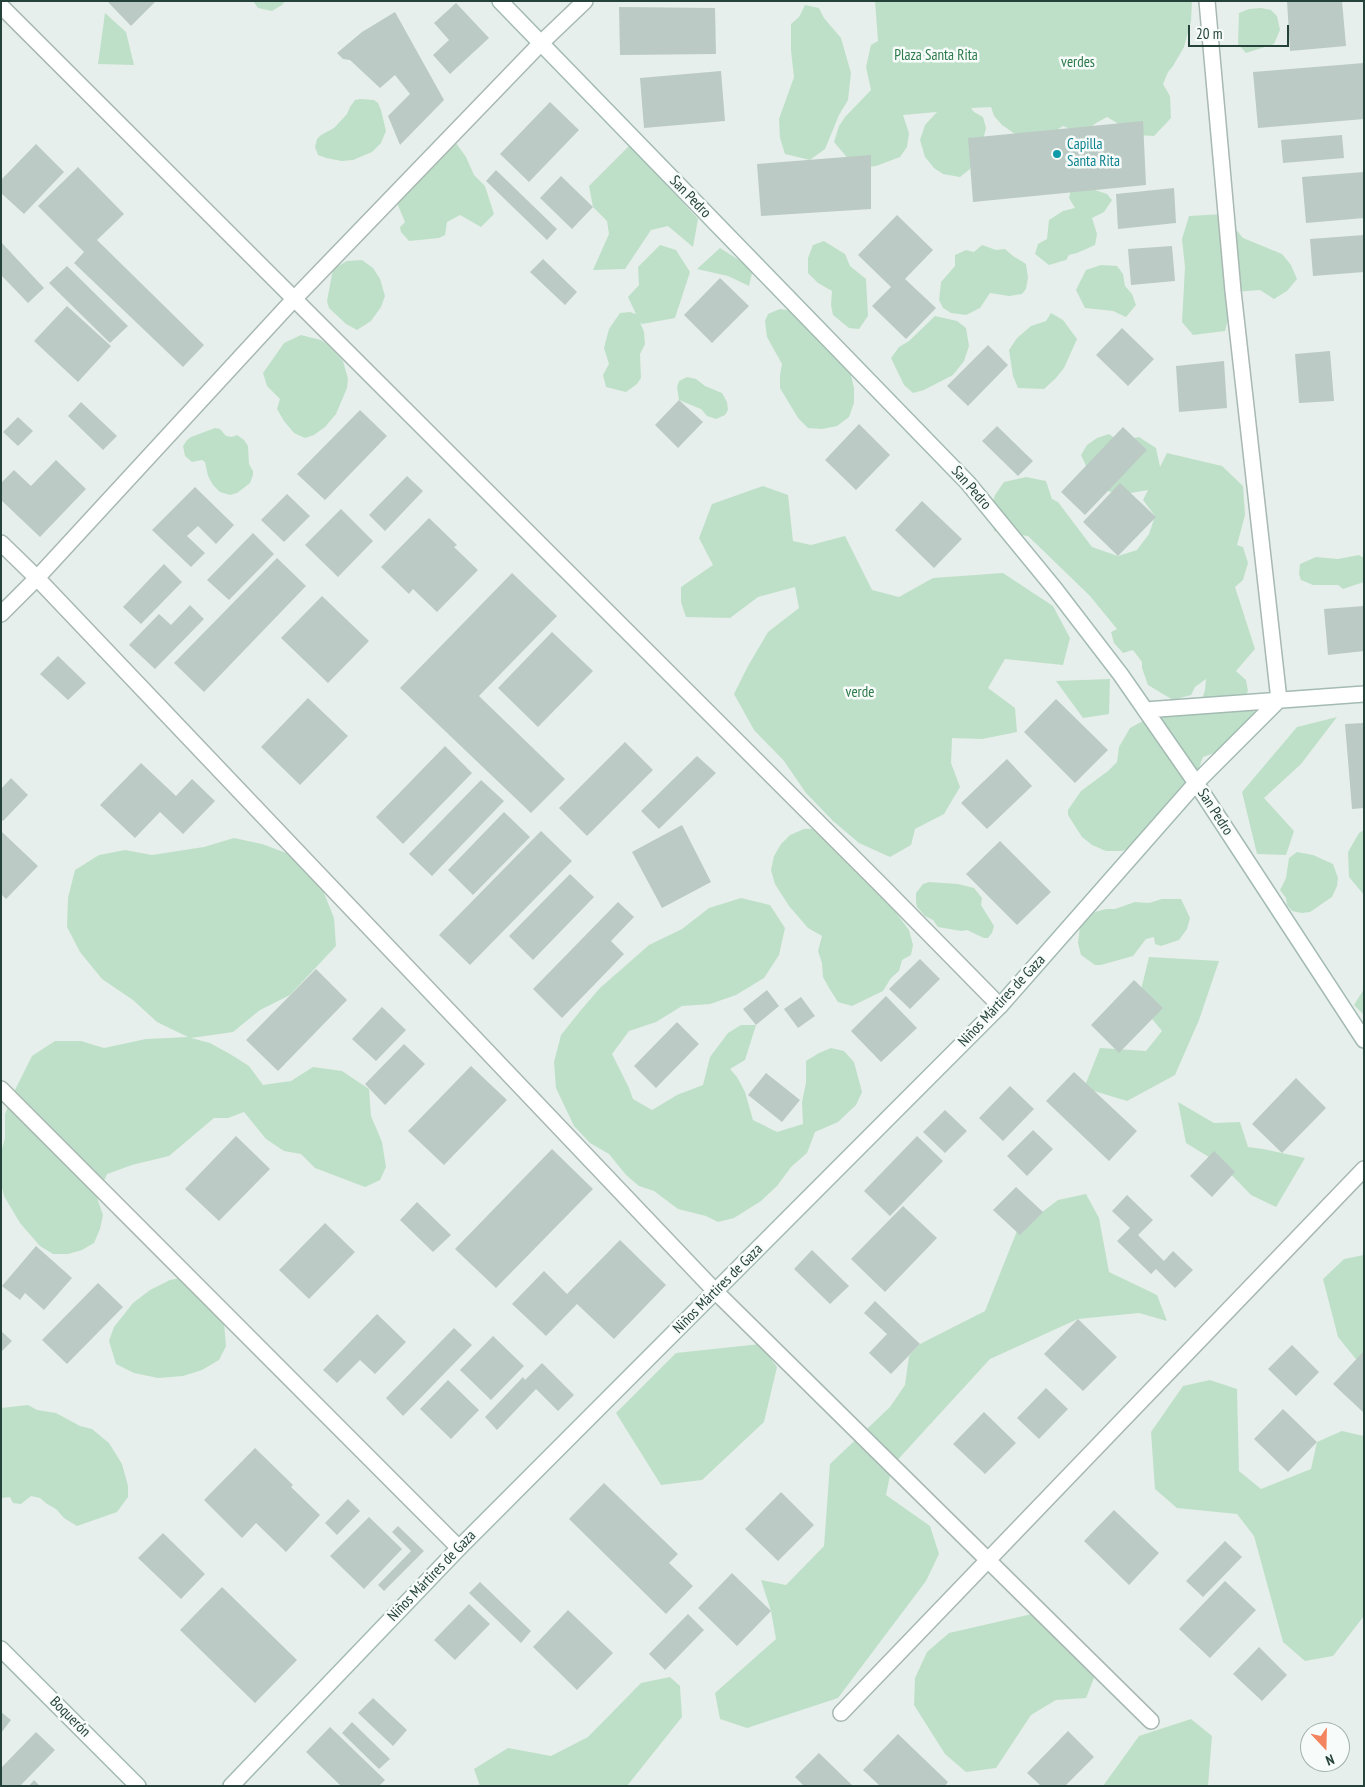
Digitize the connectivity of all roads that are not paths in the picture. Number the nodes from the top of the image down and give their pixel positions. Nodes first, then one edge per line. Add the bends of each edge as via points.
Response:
1 (500, 1) edge
2 (586, 1) edge
3 (1207, 1) edge
4 (1, 6) edge
5 (540, 44) junction
6 (295, 298) junction
7 (1, 543) edge
8 (37, 578) junction
9 (1, 614) edge
10 (1364, 694) edge
11 (1279, 700) junction
12 (1146, 710) junction
13 (1196, 783) junction
14 (1000, 1006) junction
15 (1364, 1040) edge
16 (1, 1089) edge
17 (1364, 1169) edge
18 (715, 1291) junction
19 (459, 1548) junction
20 (988, 1560) junction
21 (1, 1648) edge
22 (841, 1713) dead end
23 (1151, 1721) dead end
24 (138, 1786) edge
25 (231, 1786) edge

1 - 5 street, San Pedro
2 - 5 street
3 - 11 street via 1233,292
4 - 6 street
5 - 6 street
5 - 12 street, San Pedro via 968,483 1055,589
6 - 8 street
6 - 14 street
7 - 8 street
8 - 9 street
8 - 18 street
10 - 11 street
11 - 12 street
11 - 13 street, Niños Mártires de Gaza
12 - 13 street, San Pedro
13 - 14 street, Niños Mártires de Gaza
13 - 15 street, San Pedro
14 - 18 street, Niños Mártires de Gaza
16 - 19 street
17 - 20 street
18 - 19 street, Niños Mártires de Gaza
18 - 20 street
19 - 25 street, Niños Mártires de Gaza
20 - 22 street
20 - 23 street
21 - 24 street, Boquerón

